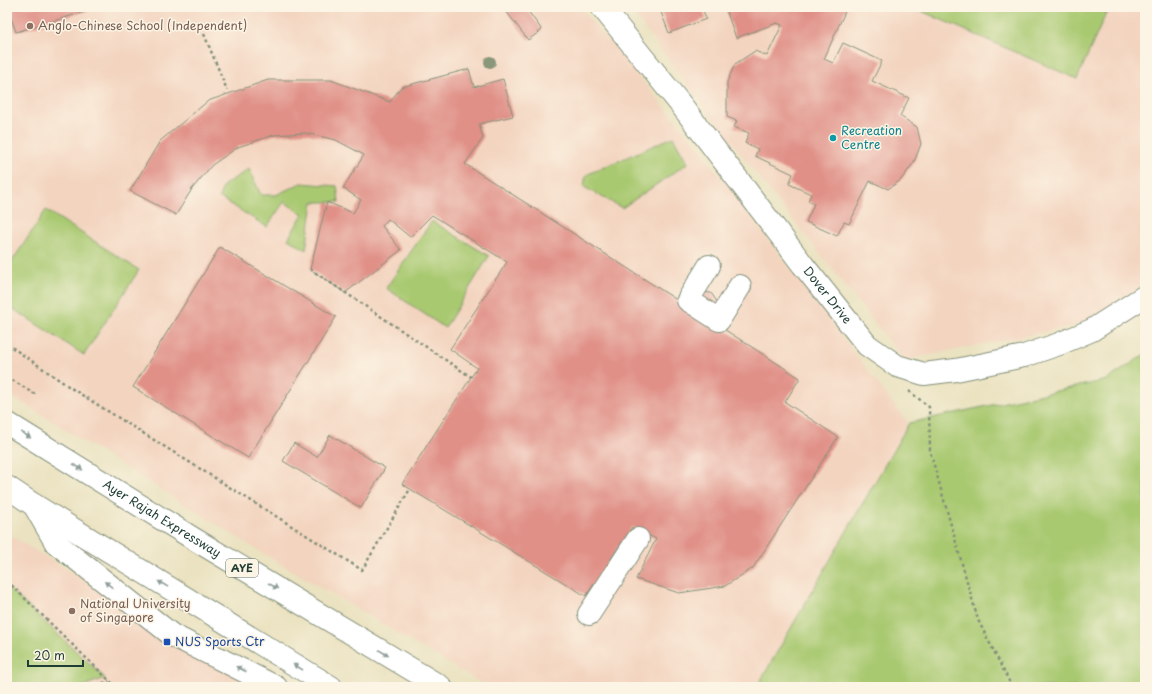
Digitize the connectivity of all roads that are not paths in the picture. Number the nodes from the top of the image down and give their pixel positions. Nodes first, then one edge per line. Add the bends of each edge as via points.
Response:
1 (602, 7) edge
2 (708, 266) dead end
3 (740, 286) dead end
4 (1145, 296) edge
5 (7, 423) edge
6 (7, 487) edge
7 (34, 505) junction
8 (638, 539) dead end
9 (589, 614) dead end
10 (276, 687) edge
11 (331, 687) edge
12 (441, 687) edge

1 - 4 main road, Dover Drive via 867,345 897,366 924,374 1024,356 1092,330
2 - 3 main road via 688,300 719,320
5 -> 12 main road, Ayer Rajah Expressway / AYE
6 - 7 main road
10 -> 7 main road via 172,635 56,544
11 -> 7 main road
8 - 9 main road

